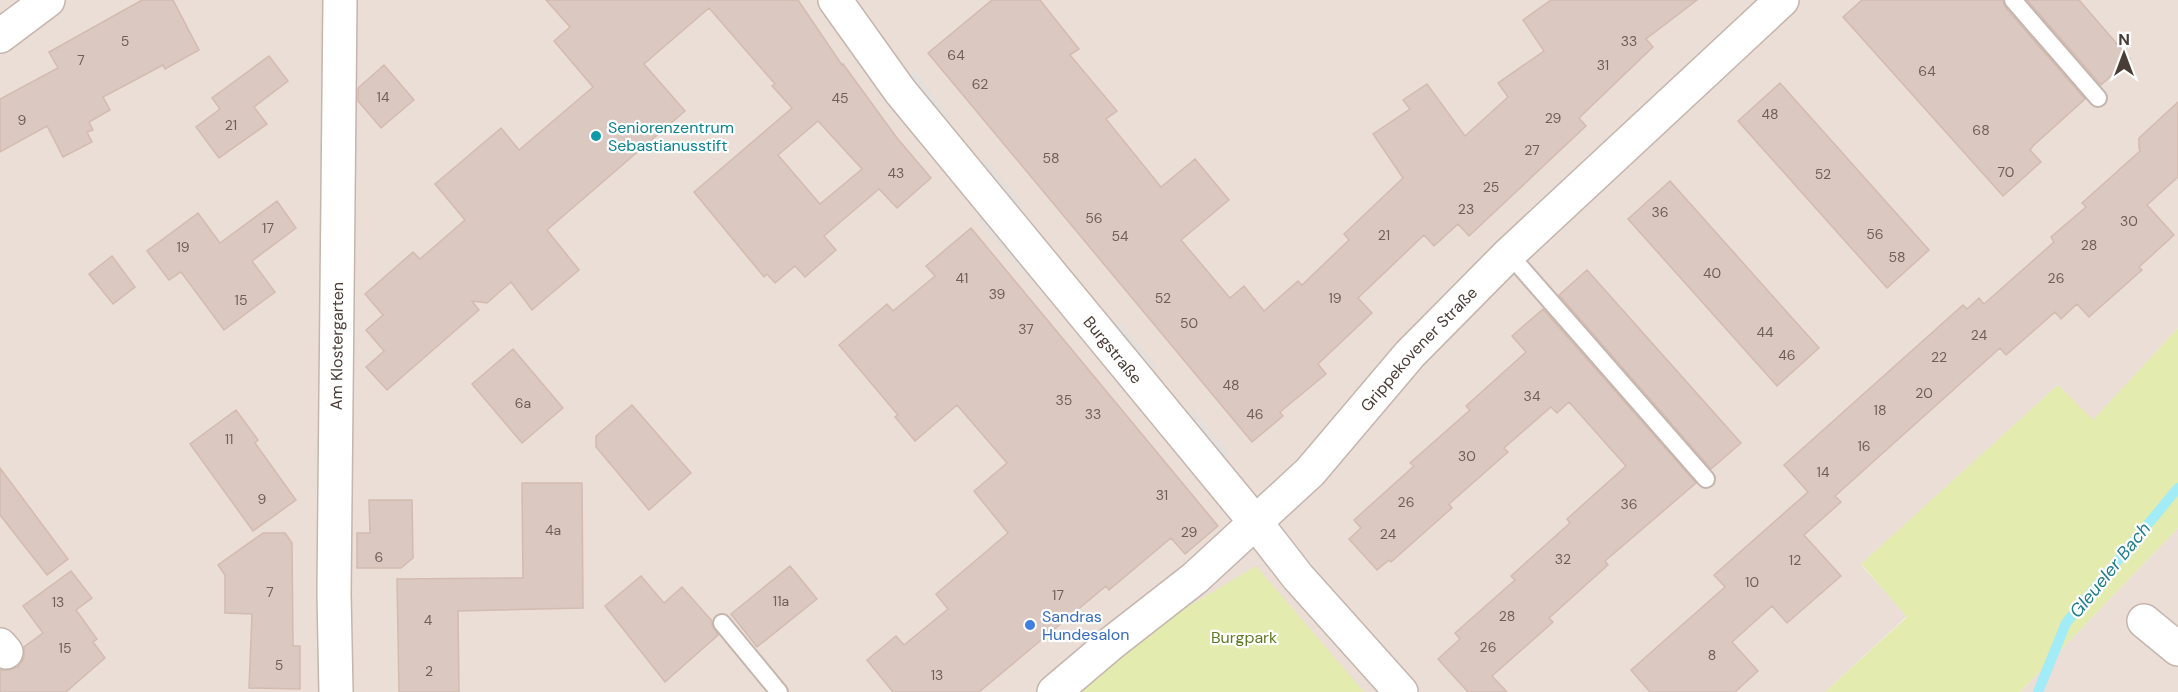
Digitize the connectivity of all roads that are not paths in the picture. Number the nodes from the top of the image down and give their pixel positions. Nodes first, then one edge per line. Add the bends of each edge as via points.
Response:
1 (48, 0) edge
2 (340, 0) edge
3 (835, 0) edge
4 (1782, 0) edge
5 (2013, 0) edge
6 (0, 36) edge
7 (2098, 98) dead end
8 (1509, 254) junction
9 (1706, 479) dead end
10 (1256, 523) junction
11 (2144, 621) dead end
12 (722, 623) dead end
13 (2178, 649) edge
14 (336, 692) edge
15 (779, 692) edge
16 (1054, 692) edge
17 (1401, 692) edge

1 - 6 street
2 - 14 street, Am Klostergarten
3 - 10 street, Burgstraße via 900,91
4 - 8 street, Grippekovener Straße
5 - 7 lane
8 - 9 lane
8 - 10 street, Grippekovener Straße via 1410,354 1310,472
10 - 16 street, Grippekovener Straße via 1195,578
10 - 17 street, Burgstraße via 1298,577
11 - 13 street
12 - 15 lane

